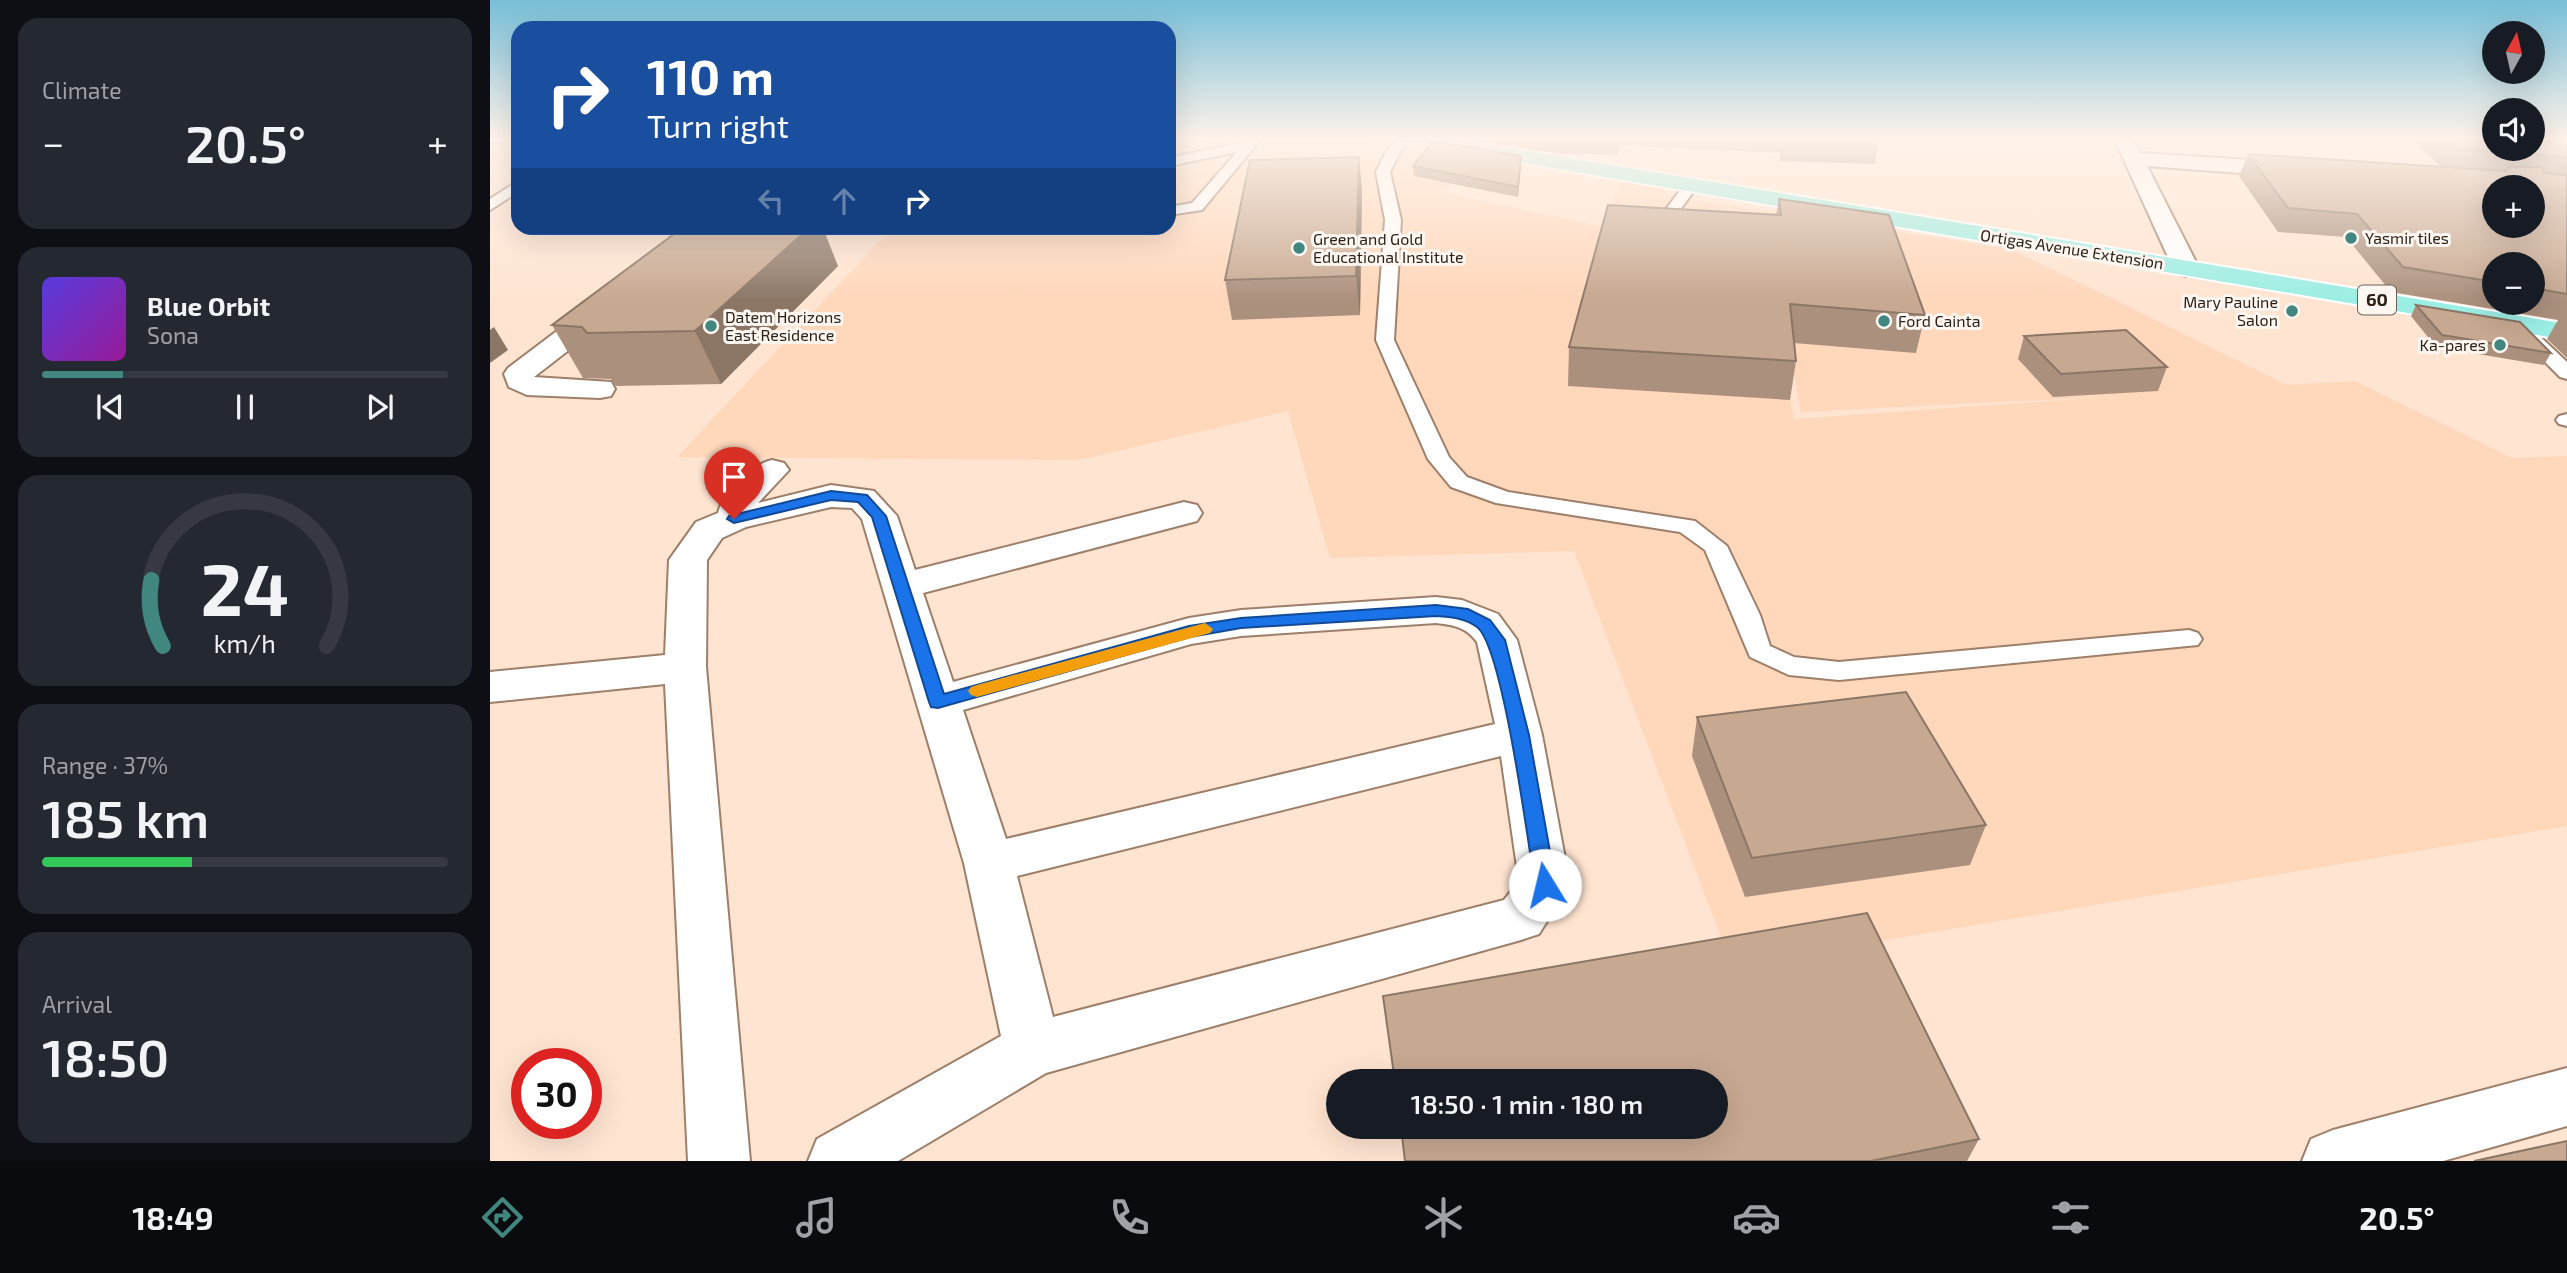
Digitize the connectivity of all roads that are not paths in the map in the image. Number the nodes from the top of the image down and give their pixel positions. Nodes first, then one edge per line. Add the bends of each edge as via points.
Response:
1 (508, 192) edge
2 (1209, 192) edge
3 (1387, 192) edge
4 (1686, 192) edge
5 (1739, 192) edge
6 (1804, 192) edge
7 (2149, 192) edge
8 (490, 206) edge
9 (1176, 210) edge
10 (1713, 221) edge
11 (2183, 259) junction
12 (628, 291) edge
13 (2482, 300) edge
14 (2482, 309) edge
15 (2545, 313) edge
16 (2567, 313) edge
17 (2511, 315) edge
18 (2515, 315) edge
19 (2567, 331) edge
20 (2567, 373) edge
21 (600, 389) dead end
22 (772, 470) dead end
23 (1184, 513) dead end
24 (734, 519) junction
25 (901, 586) junction
26 (2189, 639) dead end
27 (685, 667) junction
28 (490, 687) edge
29 (938, 702) junction
30 (1520, 735) junction
31 (989, 863) junction
32 (1033, 1049) junction
33 (2567, 1097) edge
34 (719, 1161) edge
35 (839, 1161) edge
36 (2333, 1161) edge

1 - 8 lane
2 - 9 lane via 1197,207
3 - 26 lane via 1393,220 1385,340 1439,459 1459,482 1504,498 1687,526 1715,546 1759,651 1789,666 1839,671
4 - 10 lane via 1671,212
5 - 11 main road, Ortigas Avenue Extension / 60
6 - 11 main road, Ortigas Avenue Extension / 60
7 - 11 street
11 - 13 main road, Ortigas Avenue Extension / 60
11 - 14 main road, Ortigas Avenue Extension / 60
12 - 21 street via 519,374 527,386
15 - 16 main road, Ortigas Avenue Extension / 60
17 - 20 lane
18 - 19 main road, Ortigas Avenue Extension / 60
22 - 24 street via 738,502
23 - 25 street
24 - 25 street via 831,496 862,498 879,516
24 - 27 street via 709,530 688,560
25 - 29 street
27 - 28 street
27 - 34 street
29 - 30 street via 1189,631 1241,623 1436,610 1462,613 1484,624 1497,640
29 - 31 street
30 - 31 street
30 - 32 street via 1545,885 1521,918
31 - 32 street
32 - 35 street
33 - 36 street

